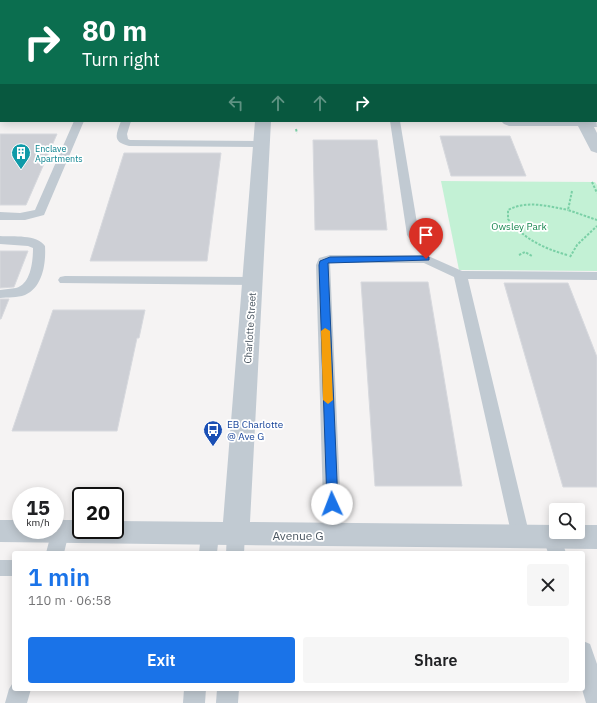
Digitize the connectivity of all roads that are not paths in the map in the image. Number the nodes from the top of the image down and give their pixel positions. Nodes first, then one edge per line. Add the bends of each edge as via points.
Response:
1 (79, 122) edge
2 (126, 122) edge
3 (263, 122) edge
4 (394, 122) edge
5 (588, 122) edge
6 (262, 144) junction
7 (597, 147) edge
8 (0, 216) edge
9 (413, 235) dead end
10 (0, 240) edge
11 (460, 275) junction
12 (597, 276) edge
13 (65, 280) dead end
14 (253, 281) junction
15 (0, 294) edge
16 (0, 532) edge
17 (334, 536) junction
18 (521, 537) junction
19 (597, 537) edge
20 (57, 543) edge
21 (222, 544) edge
22 (555, 545) edge
23 (0, 568) edge
24 (12, 568) edge
25 (585, 658) edge
26 (19, 691) edge
27 (195, 691) edge
28 (228, 691) edge
29 (16, 703) edge
30 (194, 703) edge
31 (227, 703) edge
32 (597, 703) edge

1 - 8 lane via 40,212 23,217
2 - 6 lane via 122,134 124,141 129,143
3 - 6 street, Charlotte Street
4 - 9 lane
5 - 7 street
6 - 14 street, Charlotte Street
10 - 15 lane via 30,242 39,246 40,261 32,284 20,292
11 - 12 lane
11 - 17 lane via 426,259 324,261
11 - 18 lane
13 - 14 lane
14 - 21 street, Charlotte Street
16 - 20 street, Avenue G
17 - 18 street, Avenue G
17 - 21 street, Avenue G
18 - 22 street, Avenue G
19 - 22 street, Avenue G
20 - 21 street, Avenue G
23 - 24 lane
25 - 32 lane
26 - 29 lane
27 - 30 lane
28 - 31 lane

